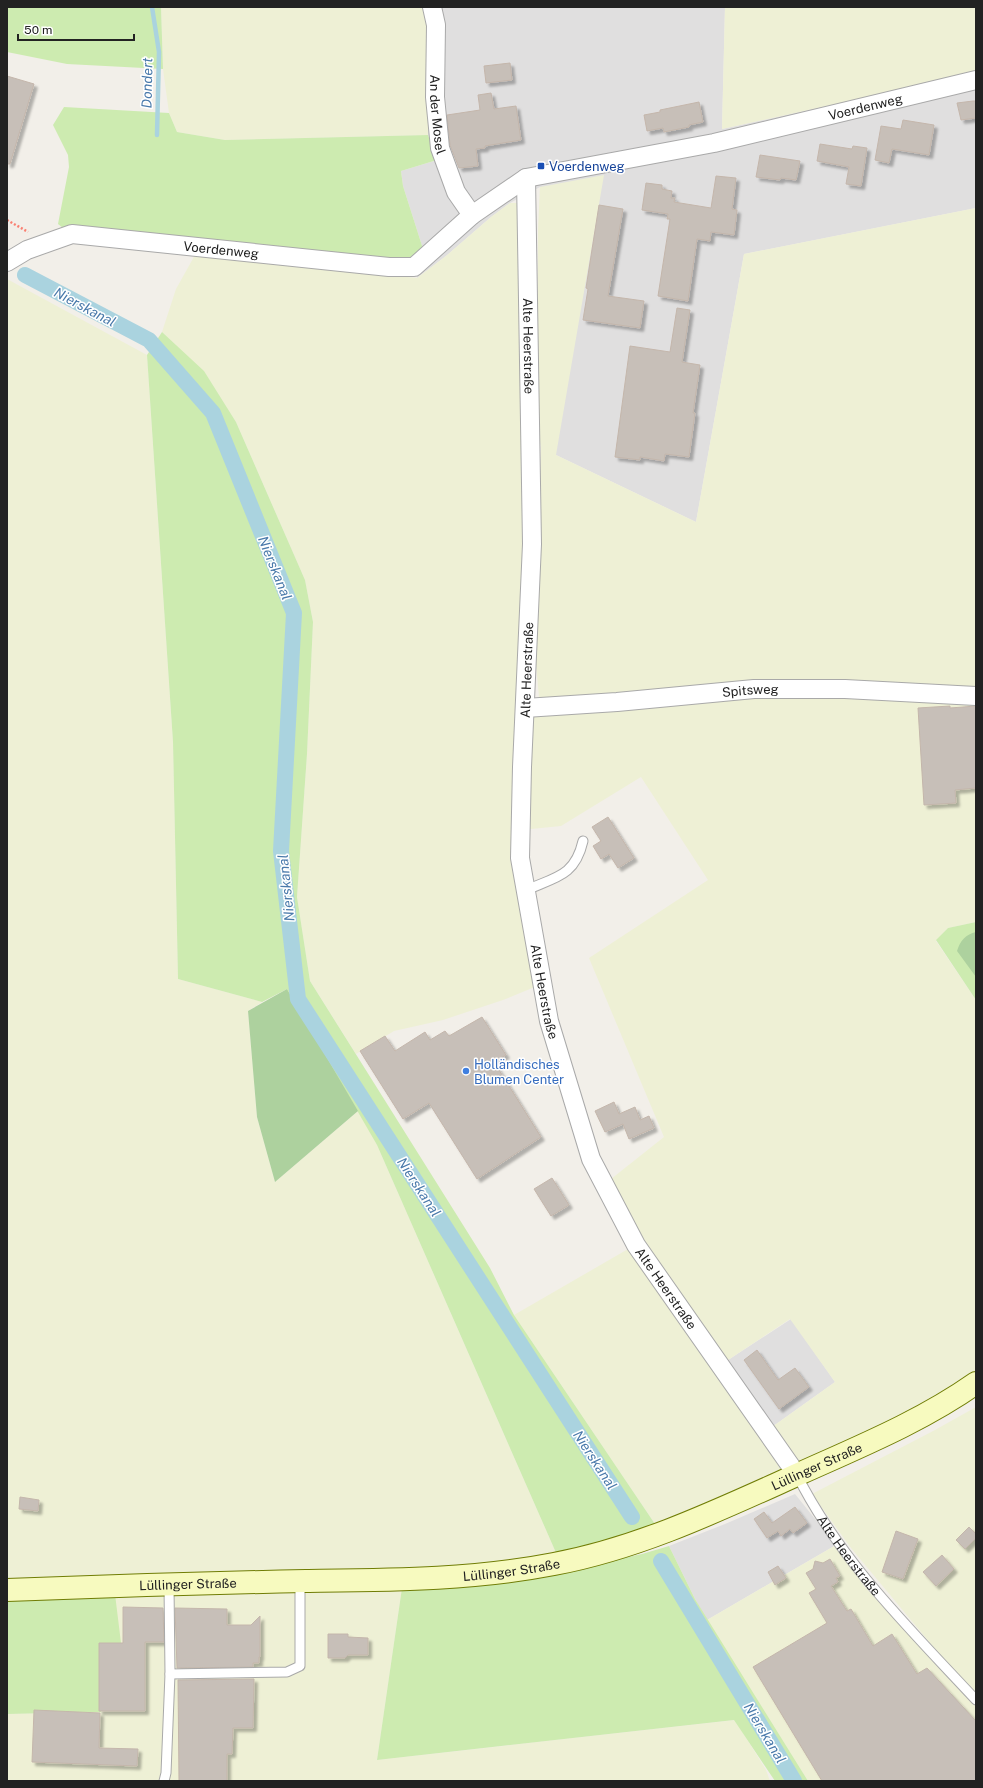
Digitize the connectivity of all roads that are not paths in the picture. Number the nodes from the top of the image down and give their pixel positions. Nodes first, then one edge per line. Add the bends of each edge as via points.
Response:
1 (432, 7) edge
2 (976, 80) edge
3 (526, 178) junction
4 (472, 214) junction
5 (7, 262) edge
6 (976, 696) edge
7 (525, 708) junction
8 (583, 841) dead end
9 (526, 890) junction
10 (976, 1383) edge
11 (797, 1475) junction
12 (300, 1581) junction
13 (169, 1585) junction
14 (7, 1590) edge
15 (170, 1674) junction
16 (976, 1700) edge
17 (164, 1781) edge

1 - 4 street, An der Mosel via 436,25 435,97 440,148 456,192
2 - 3 street, Voerdenweg via 714,143
3 - 4 street, Voerdenweg
3 - 7 street, Alte Heerstraße via 532,544
4 - 5 street, Voerdenweg via 414,267 402,268 72,234 27,250
6 - 7 street, Spitsweg via 845,689 754,689
7 - 9 street, Alte Heerstraße via 520,858
8 - 9 lane via 576,862 565,874
9 - 11 street, Alte Heerstraße via 548,1021 591,1159 636,1246
10 - 11 street, Lüllinger Straße via 893,1432
11 - 12 street, Lüllinger Straße via 724,1508 626,1546 555,1564 491,1574
11 - 16 lane, Alte Heerstraße via 824,1522 874,1588
12 - 13 street, Lüllinger Straße
12 - 15 lane via 300,1666 287,1672
13 - 14 street, Lüllinger Straße
13 - 15 lane
15 - 17 lane

